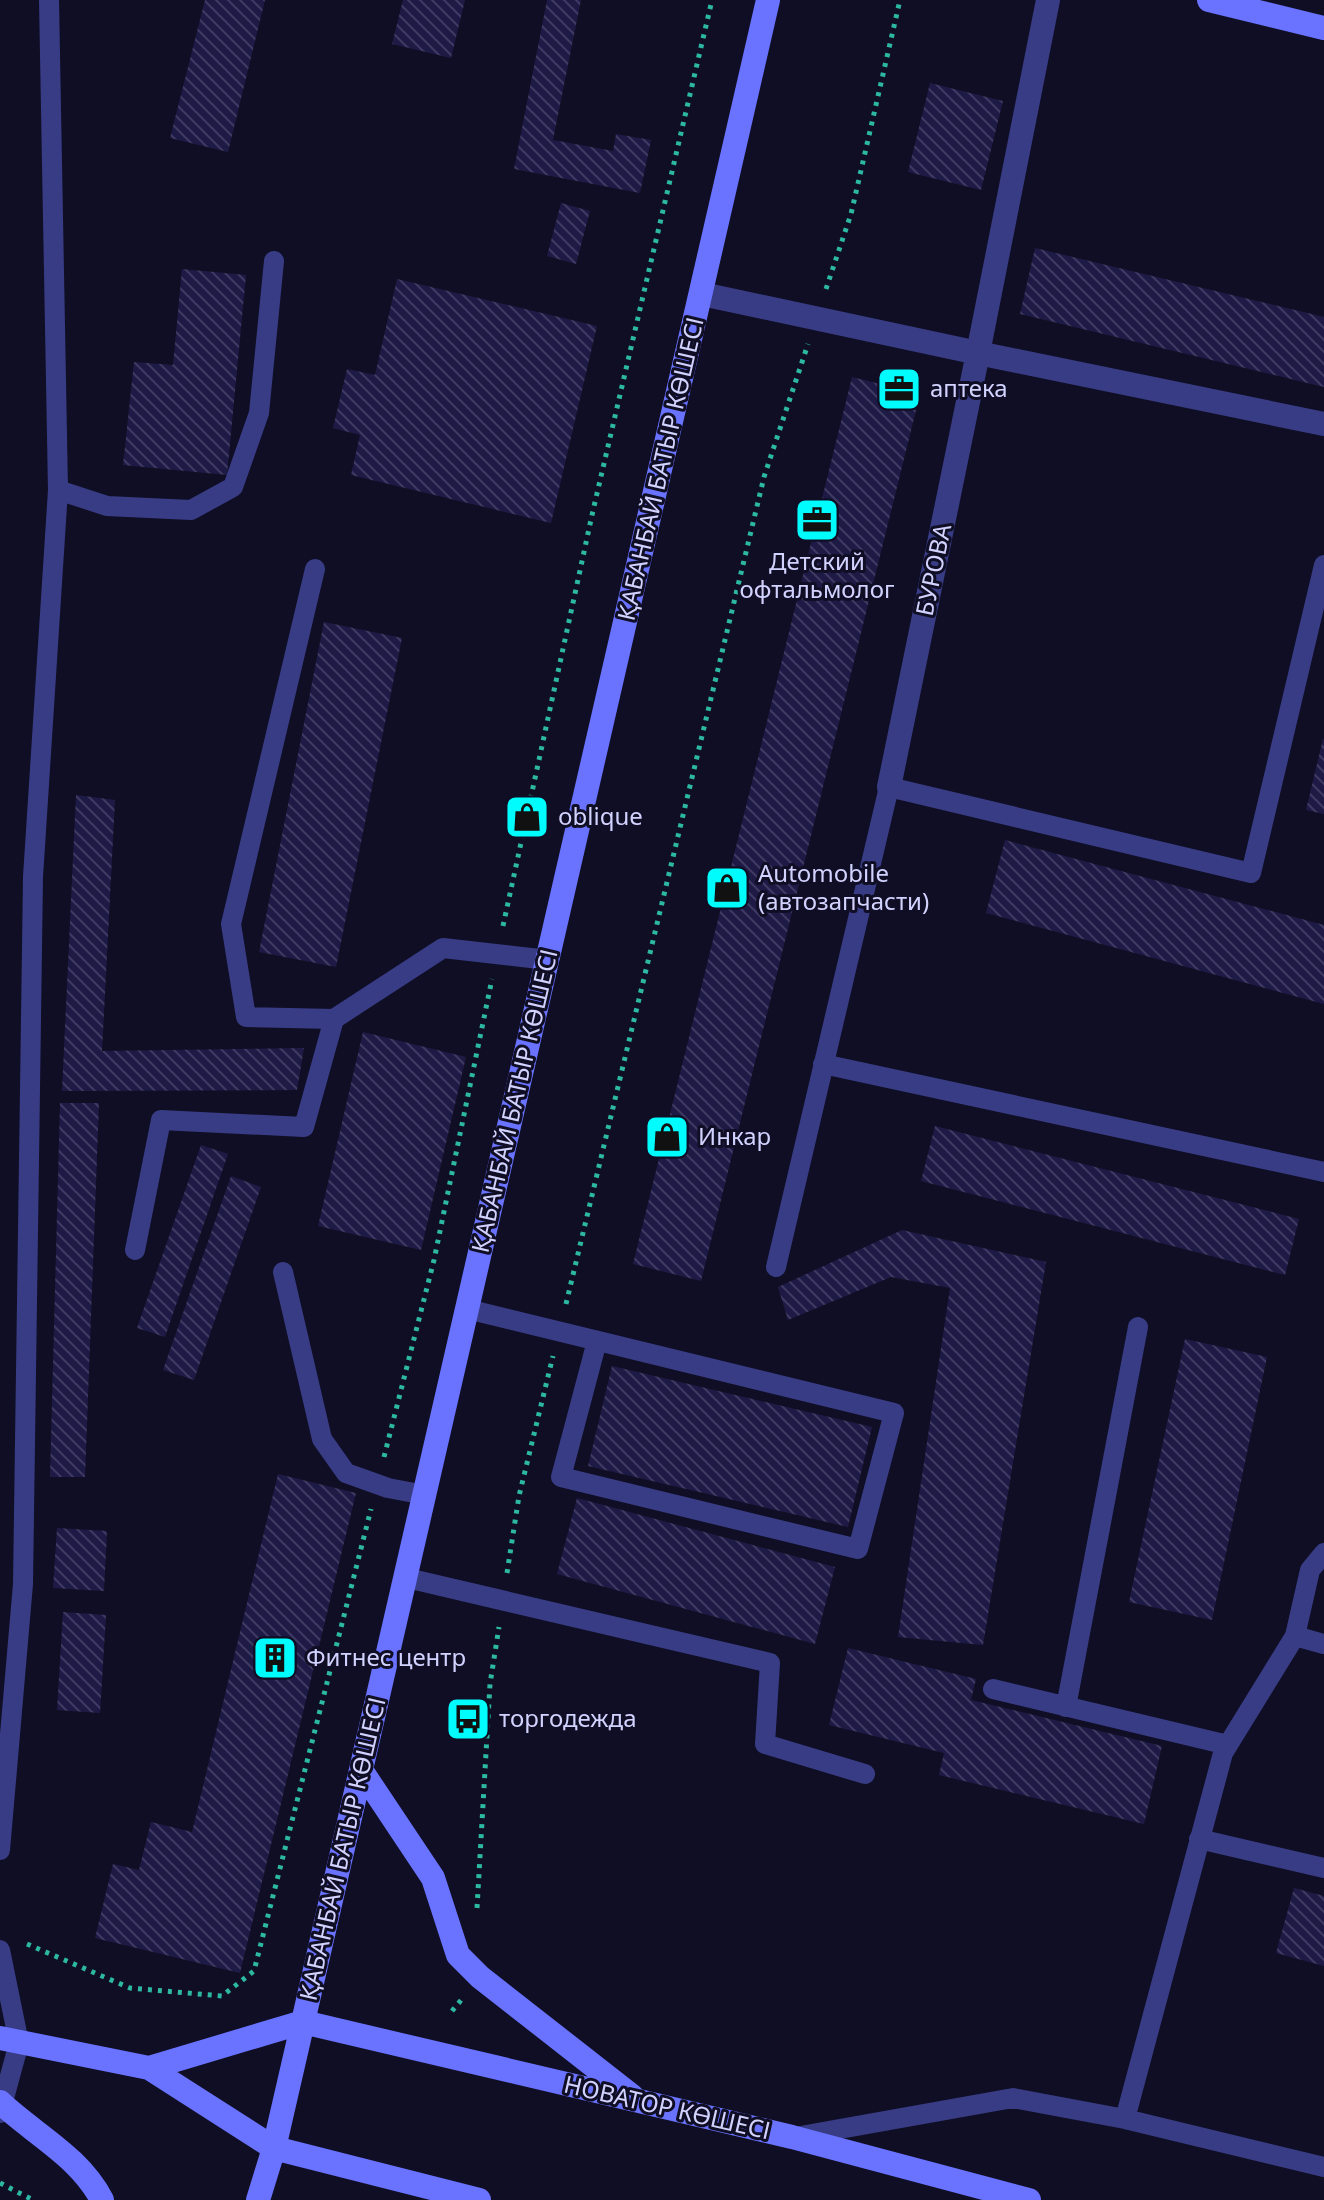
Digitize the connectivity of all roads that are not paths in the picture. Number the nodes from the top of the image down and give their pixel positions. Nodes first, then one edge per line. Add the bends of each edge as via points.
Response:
1 (49, 0) edge
2 (768, 0) edge
3 (1048, 0) edge
4 (1209, 0) edge
5 (1324, 28) edge
6 (274, 261) dead end
7 (702, 294) junction
8 (978, 353) junction
9 (1324, 424) edge
10 (58, 490) junction
11 (1324, 565) edge
12 (315, 569) dead end
13 (889, 787) junction
14 (548, 960) junction
15 (334, 1019) junction
16 (823, 1064) junction
17 (1324, 1172) edge
18 (135, 1250) dead end
19 (776, 1267) dead end
20 (283, 1272) dead end
21 (467, 1309) junction
22 (1138, 1327) dead end
23 (597, 1341) junction
24 (425, 1495) junction
25 (1324, 1553) edge
26 (407, 1578) junction
27 (1295, 1636) junction
28 (1324, 1644) edge
29 (993, 1689) dead end
30 (1066, 1707) junction
31 (1228, 1745) junction
32 (361, 1770) junction
33 (865, 1774) dead end
34 (1199, 1839) junction
35 (0, 1850) edge
36 (1324, 1868) edge
37 (7, 1944) edge
38 (303, 2022) junction
39 (9, 2041) edge
40 (149, 2068) junction
41 (640, 2103) junction
42 (1, 2106) edge
43 (1125, 2119) junction
44 (792, 2137) junction
45 (274, 2148) junction
46 (1324, 2167) edge
47 (102, 2200) edge
48 (258, 2200) edge
49 (479, 2200) edge
50 (1029, 2200) edge

1 - 10 lane
2 - 7 main road, ҚАБАНБАЙ БАТЫР КӨШЕСІ
3 - 8 street, БУРОВА
4 - 5 main road
6 - 10 lane via 259,413 233,487 191,510 107,506
7 - 8 street
7 - 14 main road, ҚАБАНБАЙ БАТЫР КӨШЕСІ
8 - 9 street
8 - 13 street, БУРОВА
10 - 35 lane via 33,877 23,1584
11 - 13 lane via 1251,873
12 - 15 lane via 231,924 246,1017
13 - 16 lane
14 - 15 lane via 443,948
14 - 21 main road, ҚАБАНБАЙ БАТЫР КӨШЕСІ
15 - 18 lane via 304,1127 161,1120
16 - 17 lane
16 - 19 lane
20 - 24 lane via 322,1439 346,1473
21 - 23 lane
21 - 24 main road, ҚАБАНБАЙ БАТЫР КӨШЕСІ
22 - 30 lane
23 - 23 lane via 894,1413 858,1549 561,1477
24 - 26 main road, ҚАБАНБАЙ БАТЫР КӨШЕСІ
25 - 27 lane via 1310,1570
26 - 32 main road, ҚАБАНБАЙ БАТЫР КӨШЕСІ
26 - 33 lane via 770,1663 765,1744
27 - 28 lane
27 - 31 lane
29 - 30 lane
30 - 31 lane
31 - 34 lane
32 - 38 main road, ҚАБАНБАЙ БАТЫР КӨШЕСІ
32 - 41 main road via 433,1878 458,1955
34 - 36 lane
34 - 43 lane
37 - 39 lane
38 - 40 main road
38 - 41 main road, НОВАТОР КӨШЕСІ
38 - 45 main road, ҚАБАНБАЙ БАТЫР КӨШЕСІ
39 - 40 main road
39 - 42 lane
40 - 45 main road
41 - 44 main road, НОВАТОР КӨШЕСІ
42 - 47 main road via 56,2146 92,2182
43 - 44 lane via 1013,2098
43 - 46 lane
44 - 50 main road, НОВАТОР КӨШЕСІ
45 - 48 main road, ҚАБАНБАЙ БАТЫР КӨШЕСІ
45 - 49 main road

